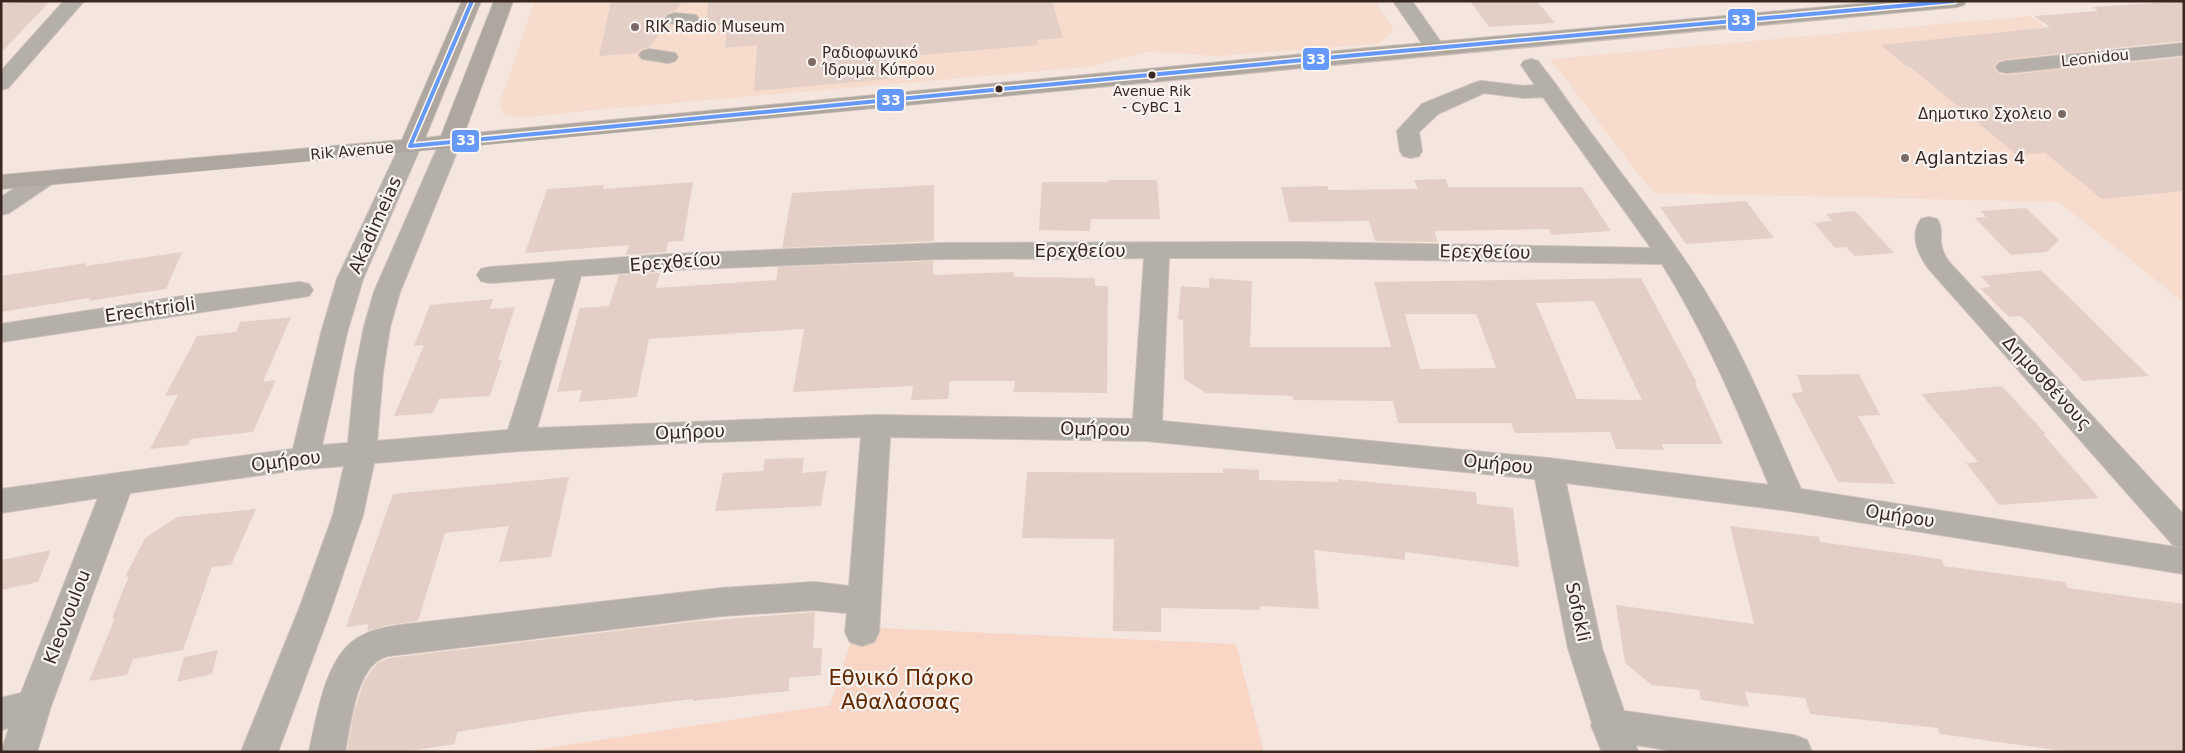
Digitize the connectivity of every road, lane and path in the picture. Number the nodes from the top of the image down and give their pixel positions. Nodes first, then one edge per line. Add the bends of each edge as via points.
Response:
1 (75, 1) edge
2 (472, 1) edge
3 (504, 1) edge
4 (1402, 1) edge
5 (1957, 1) edge
6 (1435, 48) junction
7 (2184, 49) edge
8 (1531, 65) dead end
9 (2006, 67) dead end
10 (1, 84) edge
11 (1550, 90) junction
12 (450, 142) junction
13 (410, 146) junction
14 (1411, 151) dead end
15 (44, 179) junction
16 (1, 182) edge
17 (1, 208) edge
18 (1929, 224) dead end
19 (1157, 251) junction
20 (1670, 256) junction
21 (571, 269) junction
22 (490, 275) dead end
23 (300, 290) dead end
24 (1, 332) edge
25 (876, 426) junction
26 (1147, 430) junction
27 (519, 440) junction
28 (362, 452) junction
29 (305, 458) junction
30 (1548, 469) junction
31 (119, 483) junction
32 (1790, 499) junction
33 (1, 501) edge
34 (2184, 536) edge
35 (2184, 561) edge
36 (17, 710) edge
37 (1614, 738) edge
38 (19, 752) edge
39 (259, 752) edge
40 (327, 752) edge
41 (1794, 752) edge

1 - 10 street
2 - 13 main road, Akadimeias
3 - 12 main road, Akadimeias
4 - 6 street
5 - 6 main road, Rik Avenue
6 - 12 main road, Rik Avenue
7 - 9 street, Leonidou
8 - 11 street
11 - 14 street via 1524,92 1480,87 1430,109 1408,131
11 - 20 street
12 - 13 main road, Rik Avenue
12 - 28 street, Akadimeias via 387,292 377,327 369,372
13 - 15 main road, Rik Avenue
13 - 29 street, Akadimeias via 350,279 334,332
15 - 16 main road, Rik Avenue
15 - 17 street
18 - 34 street, Δημοσθένους via 1928,247 1947,275
19 - 20 street, Ερεχθείου
19 - 21 street, Ερεχθείου via 941,251 762,257
19 - 26 street
20 - 32 street via 1698,300 1737,376
21 - 22 street, Ερεχθείου
21 - 27 street
23 - 24 street, Erechtrioli
25 - 26 street, Ομήρου
25 - 27 street, Ομήρου
25 - 40 street via 863,616 814,596 722,602 372,646 363,652 346,676
26 - 30 street, Ομήρου
27 - 28 street, Ομήρου
28 - 29 street, Ομήρου
28 - 39 street, Akadimeias via 348,516
29 - 31 street, Ομήρου
30 - 32 street, Ομήρου
30 - 37 street, Sofokli via 1585,648
31 - 33 street, Ομήρου
31 - 36 street, Kleovoulou
32 - 35 street, Ομήρου
36 - 38 street, Kleovoulou
37 - 41 street

